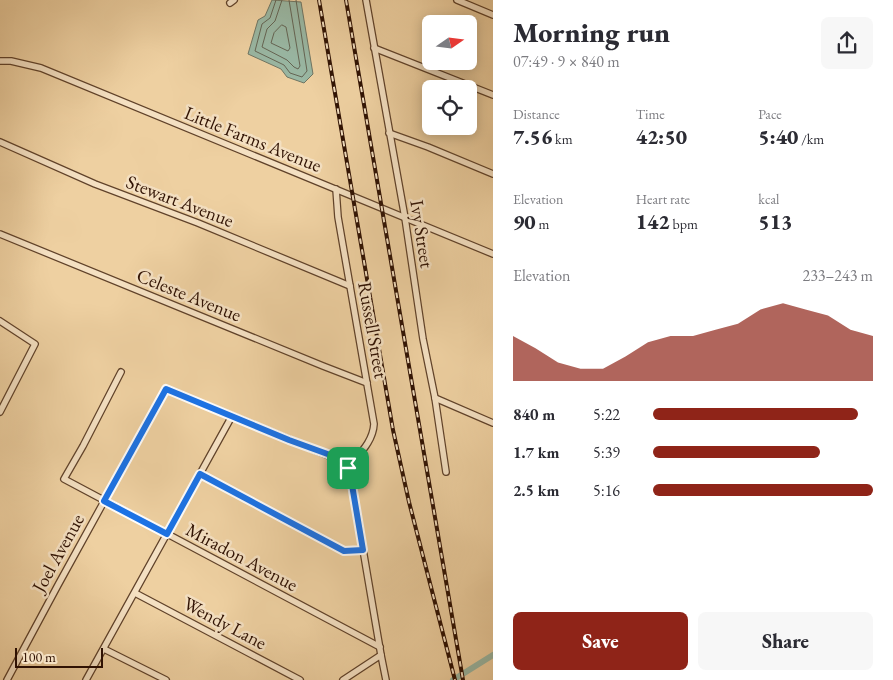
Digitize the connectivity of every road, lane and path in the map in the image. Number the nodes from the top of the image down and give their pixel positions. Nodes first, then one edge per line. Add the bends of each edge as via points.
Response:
1 (366, 0) edge
2 (458, 0) edge
3 (493, 15) edge
4 (374, 48) junction
5 (0, 61) edge
6 (493, 95) edge
7 (389, 133) junction
8 (0, 142) edge
9 (493, 174) edge
10 (336, 189) junction
11 (405, 218) junction
12 (0, 234) edge
13 (493, 254) edge
14 (350, 286) junction
15 (2, 322) edge
16 (121, 372) dead end
17 (367, 383) junction
18 (435, 398) junction
19 (0, 412) edge
20 (232, 416) junction
21 (493, 423) edge
22 (348, 468) junction
23 (446, 472) dead end
24 (200, 474) junction
25 (104, 501) junction
26 (167, 534) junction
27 (363, 550) junction
28 (135, 592) junction
29 (380, 647) junction
30 (104, 648) junction
31 (381, 655) junction
32 (7, 680) edge
33 (86, 680) edge
34 (166, 680) edge
35 (300, 680) edge
36 (343, 680) edge
37 (386, 680) edge

1 - 4 street, Ivy Street
2 - 3 street
4 - 6 street
4 - 7 street, Ivy Street
5 - 10 street, Little Farms Avenue via 41,68
7 - 9 street
7 - 11 street, Ivy Street
8 - 14 street, Stewart Avenue via 95,184
10 - 11 street, Little Farms Avenue
10 - 14 street, Russell Street
11 - 13 street, Little Farms Avenue
11 - 18 street, Ivy Street
12 - 17 street, Celeste Avenue
14 - 17 street, Russell Street
15 - 19 street via 35,344
16 - 25 street, Miradon Avenue via 64,478
17 - 22 street, Russell Street via 373,430 368,443
18 - 21 street
18 - 23 street, Ivy Street
20 - 22 street via 333,456
20 - 24 street
20 - 25 street, Joel Avenue via 166,389
22 - 27 street
24 - 26 street
24 - 27 street via 344,551
25 - 26 street, Miradon Avenue
25 - 32 street, Joel Avenue
26 - 28 street
26 - 29 street, Miradon Avenue
27 - 29 street
28 - 30 street
28 - 35 street, Wendy Lane
29 - 31 street
30 - 33 street
30 - 34 street
31 - 36 street
31 - 37 street

